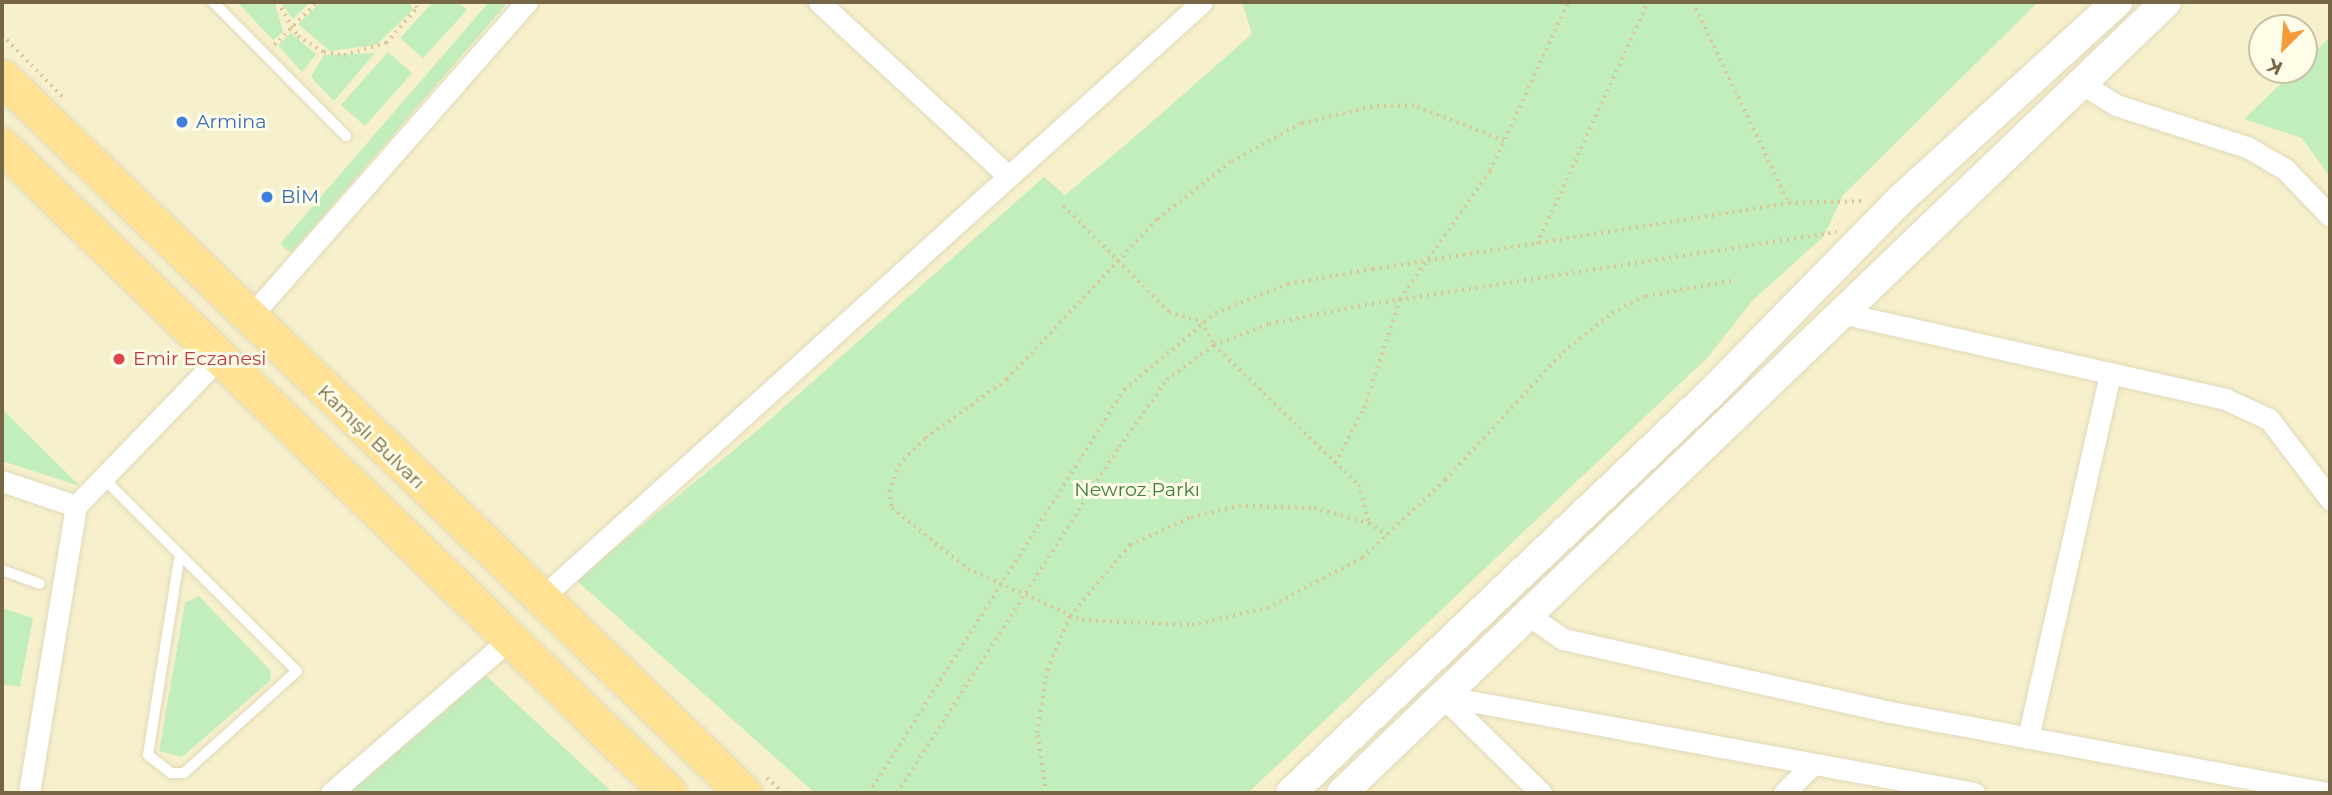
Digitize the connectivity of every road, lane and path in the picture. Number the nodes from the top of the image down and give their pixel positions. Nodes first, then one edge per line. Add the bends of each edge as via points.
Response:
1 (213, 2) edge
2 (278, 2) edge
3 (317, 2) edge
4 (413, 2) edge
5 (527, 2) edge
6 (819, 2) edge
7 (1202, 2) edge
8 (1568, 2) edge
9 (1648, 2) edge
10 (1693, 2) edge
11 (2117, 2) edge
12 (2166, 2) edge
13 (291, 28) junction
14 (265, 54) junction
15 (2, 77) edge
16 (2081, 83) junction
17 (346, 136) dead end
18 (1504, 141) junction
19 (2, 146) edge
20 (1009, 177) junction
21 (1900, 200) junction
22 (1789, 203) junction
23 (1064, 206) dead end
24 (2330, 216) edge
25 (1866, 234) junction
26 (1537, 244) junction
27 (1121, 258) junction
28 (1425, 261) junction
29 (1731, 281) dead end
30 (1400, 299) junction
31 (1840, 313) junction
32 (249, 318) junction
33 (1202, 322) junction
34 (1214, 345) junction
35 (220, 357) junction
36 (2110, 375) junction
37 (1335, 463) junction
38 (105, 480) junction
39 (2, 481) edge
40 (2330, 499) edge
41 (76, 506) junction
42 (1369, 523) junction
43 (1387, 534) junction
44 (179, 560) junction
45 (2, 570) edge
46 (40, 584) dead end
47 (1001, 585) junction
48 (1022, 598) junction
49 (538, 601) junction
50 (1527, 614) junction
51 (1070, 616) junction
52 (510, 639) junction
53 (1442, 696) junction
54 (2028, 737) junction
55 (1813, 764) junction
56 (1912, 788) edge
57 (29, 793) edge
58 (331, 793) edge
59 (668, 793) edge
60 (744, 793) edge
61 (869, 793) edge
62 (897, 793) edge
63 (1046, 793) edge
64 (1291, 793) edge
65 (1342, 793) edge
66 (1541, 793) edge
67 (1784, 793) edge
68 (1974, 793) edge
69 (2329, 793) edge

1 - 14 lane
2 - 13 path
3 - 13 path
4 - 13 path via 417,8 405,24 369,51 324,52
5 - 32 street
6 - 20 street
7 - 20 street
8 - 18 path
9 - 26 path
10 - 22 path
11 - 21 main road
12 - 16 main road
13 - 14 path
14 - 17 lane
15 - 32 highway, Kamışlı Bulvarı
16 - 24 street via 2116,105 2247,148 2284,169
16 - 31 main road
18 - 27 path via 1414,106 1372,107 1301,124 1231,162
18 - 28 path
19 - 35 highway
20 - 49 street
21 - 22 path
21 - 25 main road
22 - 26 path
23 - 27 path
25 - 30 path via 1814,231
25 - 64 main road via 1710,394
26 - 28 path
27 - 33 path via 1169,312
27 - 47 path via 1007,380 925,439 900,464 890,490 892,508 968,569
28 - 30 path
28 - 33 path via 1288,284
29 - 43 path via 1646,296 1612,313 1563,352
30 - 34 path via 1269,324
30 - 37 path via 1364,408
31 - 36 street
31 - 50 main road
32 - 49 highway, Kamışlı Bulvarı
33 - 34 path
33 - 47 path via 1124,390
34 - 37 path
34 - 48 path via 1167,380
35 - 38 street
35 - 52 highway
36 - 40 street via 2225,399 2269,419
36 - 54 street
37 - 42 path via 1359,485
38 - 41 street
38 - 44 lane
39 - 41 street
41 - 57 street
42 - 43 path
42 - 51 path via 1314,508 1239,506 1191,517 1130,545
43 - 51 path via 1362,558 1266,608 1192,625
44 - 44 lane via 148,755 171,773 184,773 297,671
45 - 46 lane
47 - 48 path
47 - 61 path
48 - 51 path
48 - 62 path
49 - 60 highway, Kamışlı Bulvarı
50 - 53 main road
50 - 54 street via 1563,639
51 - 63 path via 1047,670 1037,733
52 - 58 street
52 - 59 highway
53 - 55 street
53 - 65 main road
53 - 66 street
54 - 69 street
55 - 56 street
55 - 67 street
56 - 68 street

